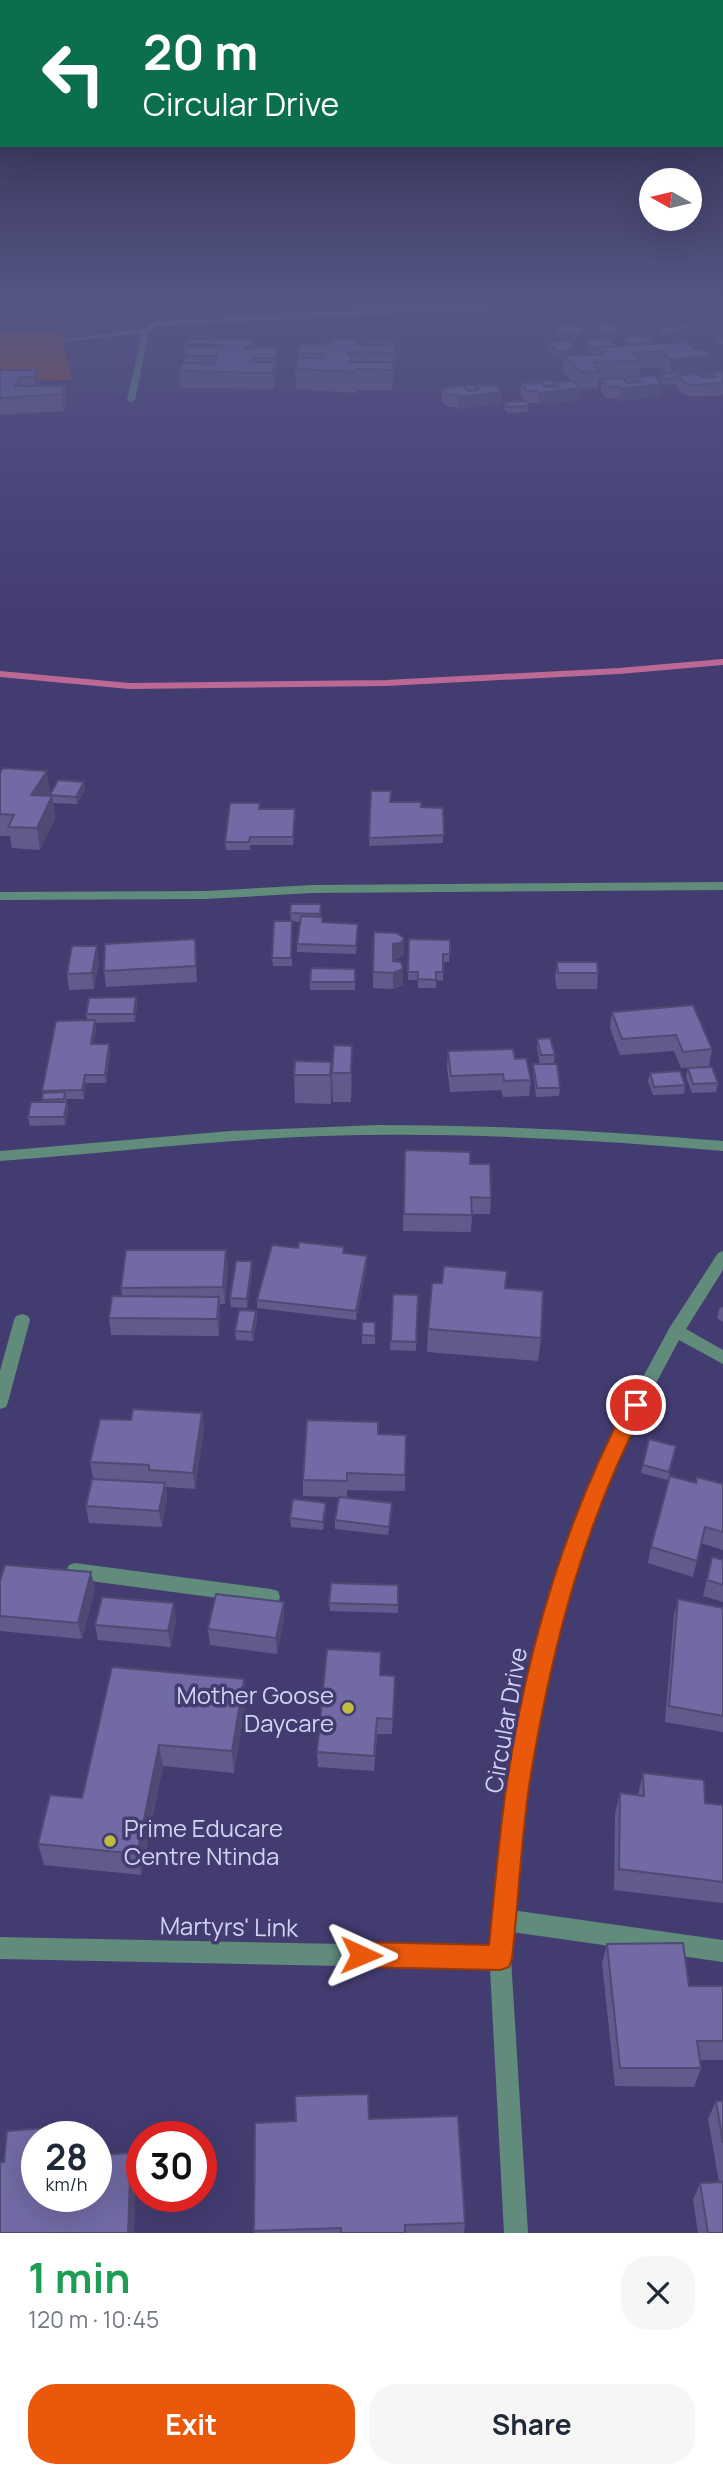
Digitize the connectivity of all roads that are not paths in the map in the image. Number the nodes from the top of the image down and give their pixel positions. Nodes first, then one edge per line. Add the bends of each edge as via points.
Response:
1 (723, 886) edge
2 (0, 896) edge
3 (723, 1146) edge
4 (0, 1156) edge
5 (723, 1257) edge
6 (22, 1320) dead end
7 (676, 1331) junction
8 (723, 1358) edge
9 (0, 1402) edge
10 (55, 1570) edge
11 (271, 1597) edge
12 (504, 1920) junction
13 (0, 1948) edge
14 (723, 1951) edge
15 (500, 1958) junction
16 (516, 2233) edge

1 - 2 street
3 - 4 street via 479,1131 354,1130
5 - 7 street, Circular Drive
6 - 9 street
7 - 8 street
7 - 12 street, Circular Drive via 610,1454 547,1633 519,1776
10 - 11 street
12 - 14 street
12 - 15 street, Circular Drive
13 - 15 street, Martyrs' Link
15 - 16 street, Circular Drive

